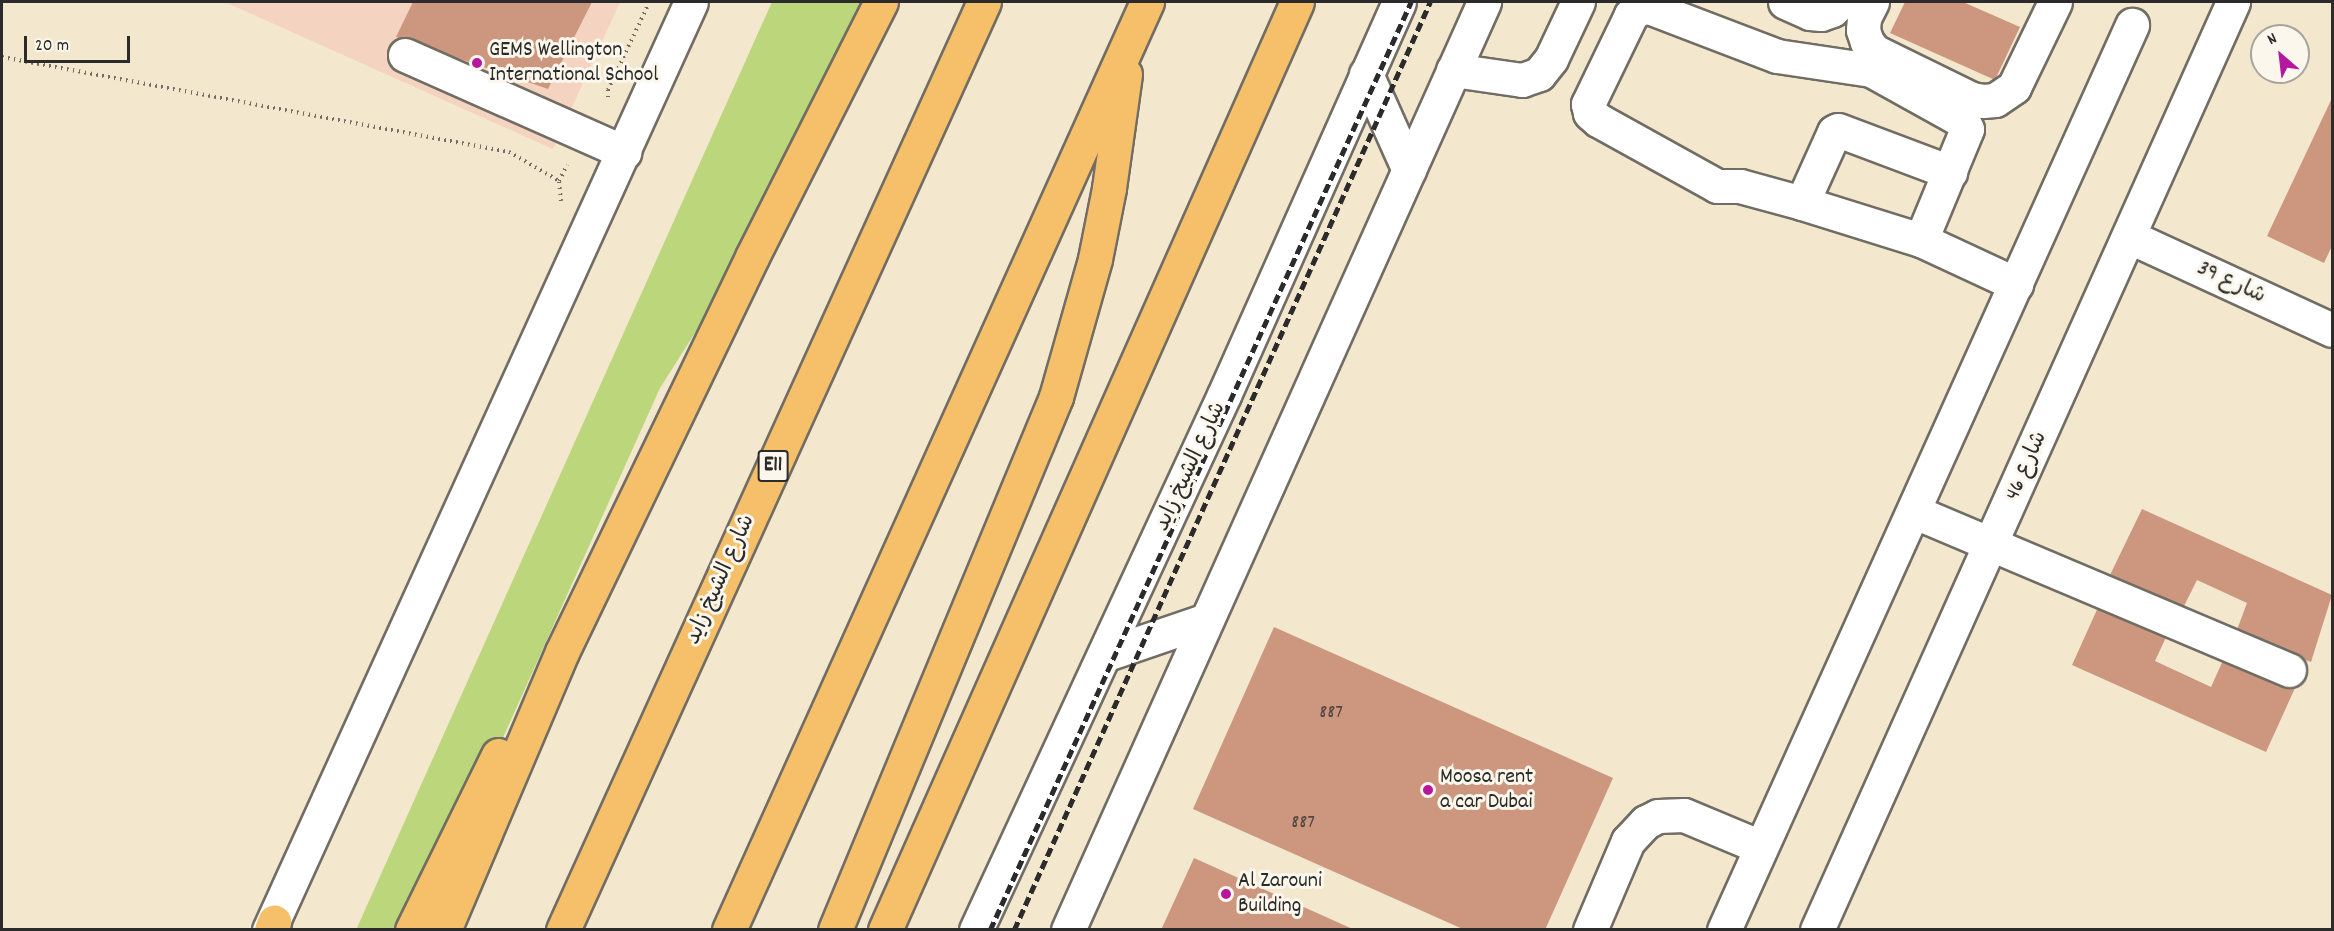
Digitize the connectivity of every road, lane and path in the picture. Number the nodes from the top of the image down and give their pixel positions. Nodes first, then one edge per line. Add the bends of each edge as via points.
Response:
1 (691, 2) edge
2 (881, 2) edge
3 (984, 2) edge
4 (1147, 2) edge
5 (1297, 2) edge
6 (1399, 2) edge
7 (1484, 2) edge
8 (1578, 2) edge
9 (1785, 2) edge
10 (1840, 2) edge
11 (1872, 2) edge
12 (2055, 2) edge
13 (2233, 2) edge
14 (2132, 25) dead end
15 (1127, 45) junction
16 (2, 57) edge
17 (1458, 60) junction
18 (402, 63) dead end
19 (1366, 74) junction
20 (621, 160) junction
21 (1409, 171) junction
22 (1950, 172) junction
23 (560, 181) dead end
24 (1802, 203) junction
25 (2130, 237) junction
26 (1921, 240) junction
27 (2016, 285) junction
28 (2331, 323) edge
29 (1915, 512) junction
30 (1991, 545) junction
31 (1206, 620) junction
32 (562, 652) junction
33 (1104, 655) junction
34 (2289, 670) dead end
35 (1761, 847) junction
36 (271, 927) edge
37 (412, 930) edge
38 (444, 930) edge
39 (563, 930) edge
40 (729, 930) edge
41 (835, 930) edge
42 (885, 930) edge
43 (976, 930) edge
44 (1068, 930) edge
45 (1590, 930) edge
46 (1724, 930) edge
47 (1817, 930) edge

1 - 20 street
2 - 32 highway via 752,257
3 - 39 highway, شارع الشيخ زايد / E11
4 - 15 highway
5 - 42 highway
6 - 19 street, شارع الشيخ زايد
7 - 17 street
8 - 17 street via 1546,67 1530,78 1508,77
9 - 10 street via 1821,14
11 - 12 street via 1863,30 1874,51 1962,95 1983,101 2005,95 2014,87
13 - 25 street, شارع 46
14 - 27 street
15 - 40 highway
15 - 41 highway via 1120,117 1098,247 1056,397
16 - 23 path via 509,152
17 - 21 street
18 - 20 street
19 - 21 street
19 - 33 street, شارع الشيخ زايد
20 - 36 street
21 - 31 street
22 - 24 street via 1838,130
22 - 24 street via 1967,129 1963,121 1871,70 1777,56 1649,8 1639,8 1631,15 1588,104 1590,113 1717,186 1740,186
22 - 26 street
24 - 26 street
25 - 28 street, شارع 39
25 - 30 street, شارع 46
26 - 27 street
27 - 29 street
29 - 30 street
29 - 35 street
30 - 34 street
30 - 47 street, شارع 46
31 - 33 street
31 - 44 street
32 - 37 highway via 480,788
32 - 38 highway
33 - 43 street, شارع الشيخ زايد
35 - 45 street via 1684,815 1658,816 1646,822 1628,841
35 - 46 street

